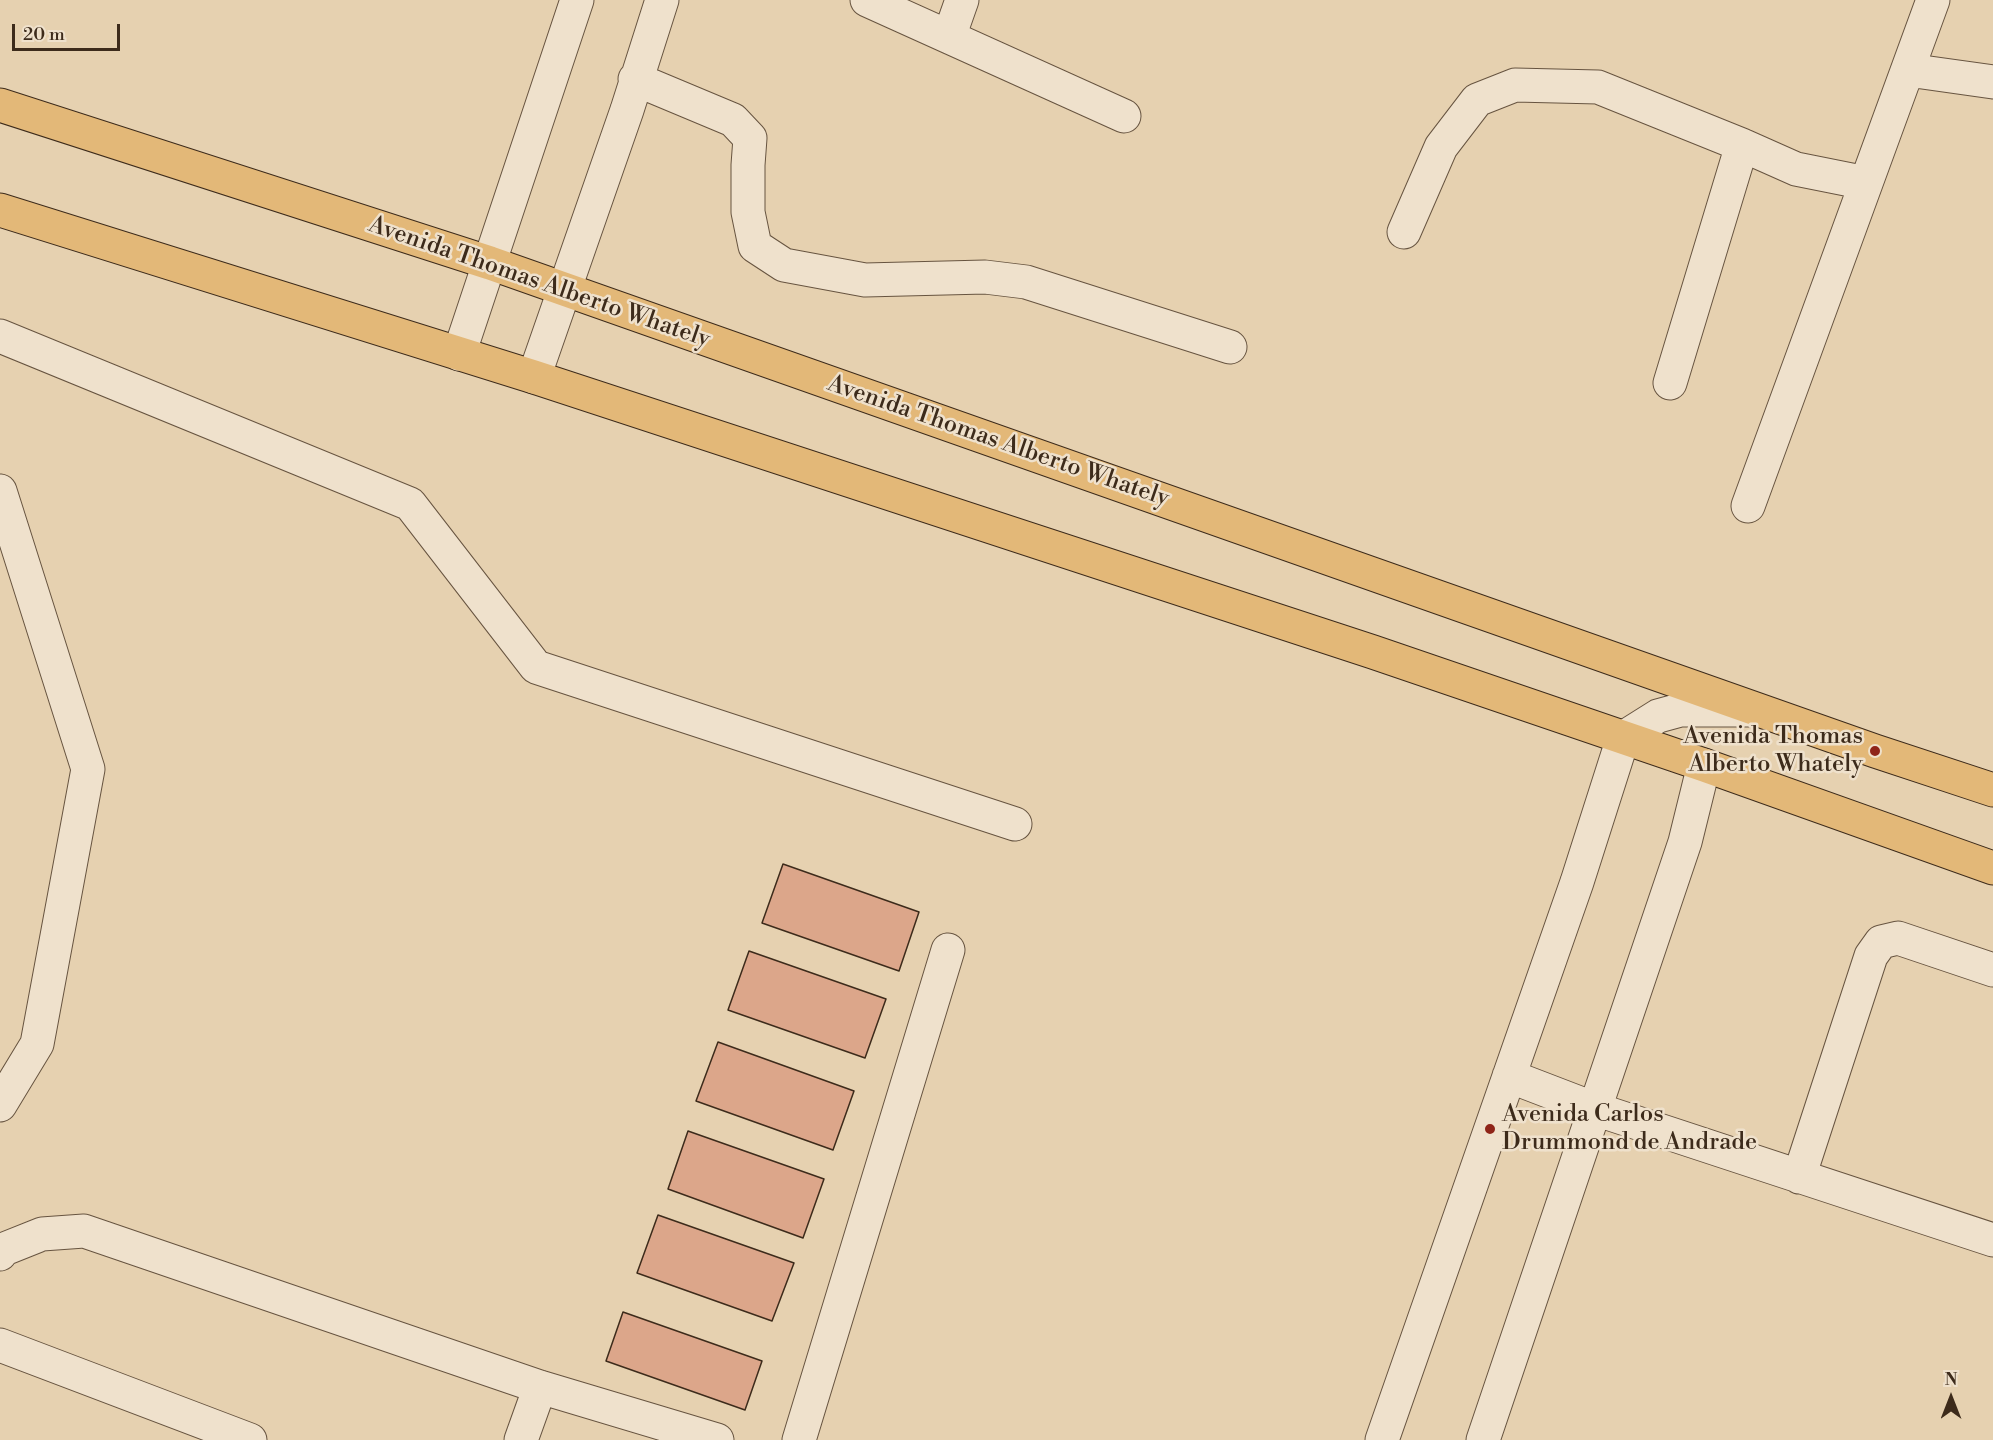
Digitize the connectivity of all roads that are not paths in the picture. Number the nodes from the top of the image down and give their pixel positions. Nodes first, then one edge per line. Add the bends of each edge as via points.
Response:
1 (577, 0) edge
2 (662, 0) edge
3 (867, 0) edge
4 (962, 0) edge
5 (1934, 0) edge
6 (949, 37) junction
7 (1908, 70) junction
8 (635, 79) junction
9 (1993, 82) edge
10 (0, 105) edge
11 (1124, 116) dead end
12 (1742, 145) junction
13 (1866, 183) junction
14 (0, 210) edge
15 (1404, 232) dead end
16 (490, 263) junction
17 (563, 290) junction
18 (0, 336) edge
19 (1230, 347) dead end
20 (459, 354) junction
21 (534, 377) junction
22 (1670, 383) dead end
23 (0, 490) edge
24 (1748, 506) dead end
25 (1758, 710) junction
26 (1623, 738) junction
27 (1704, 765) junction
28 (1993, 790) edge
29 (1015, 824) dead end
30 (1993, 868) edge
31 (948, 950) dead end
32 (1993, 970) edge
33 (1509, 1076) junction
34 (0, 1105) edge
35 (1595, 1109) junction
36 (1799, 1177) junction
37 (1993, 1240) edge
38 (0, 1254) edge
39 (0, 1345) edge
40 (540, 1387) junction
41 (250, 1440) edge
42 (521, 1440) edge
43 (717, 1440) edge
44 (799, 1440) edge
45 (1382, 1440) edge
46 (1483, 1440) edge

1 - 16 street
2 - 8 street
3 - 6 street
4 - 6 street
5 - 7 street
6 - 11 street
7 - 9 street
7 - 13 street
8 - 17 street
8 - 19 street via 733,120 750,138 748,212 755,246 784,265 865,280 985,276 1026,282
10 - 16 main road, Avenida Thomas Alberto Whately
12 - 13 street via 1796,169
12 - 15 street via 1598,87 1515,85 1477,100 1441,147
12 - 22 street
13 - 24 street
14 - 20 main road
16 - 17 main road, Avenida Thomas Alberto Whately
16 - 20 street
17 - 21 street
17 - 25 main road, Avenida Thomas Alberto Whately
18 - 29 street via 410,504 536,667
20 - 21 main road
21 - 26 main road
23 - 34 street via 88,770 37,1044
25 - 26 street via 1680,710 1658,716
25 - 28 main road, Avenida Thomas Alberto Whately
26 - 27 main road
26 - 33 street
27 - 30 main road
27 - 35 street via 1685,842
31 - 44 street
32 - 36 street via 1898,938 1881,942 1871,956
33 - 35 street
33 - 45 street
35 - 36 street
35 - 46 street
36 - 37 street
38 - 40 street via 42,1234 84,1231
39 - 41 street
40 - 42 street
40 - 43 street

